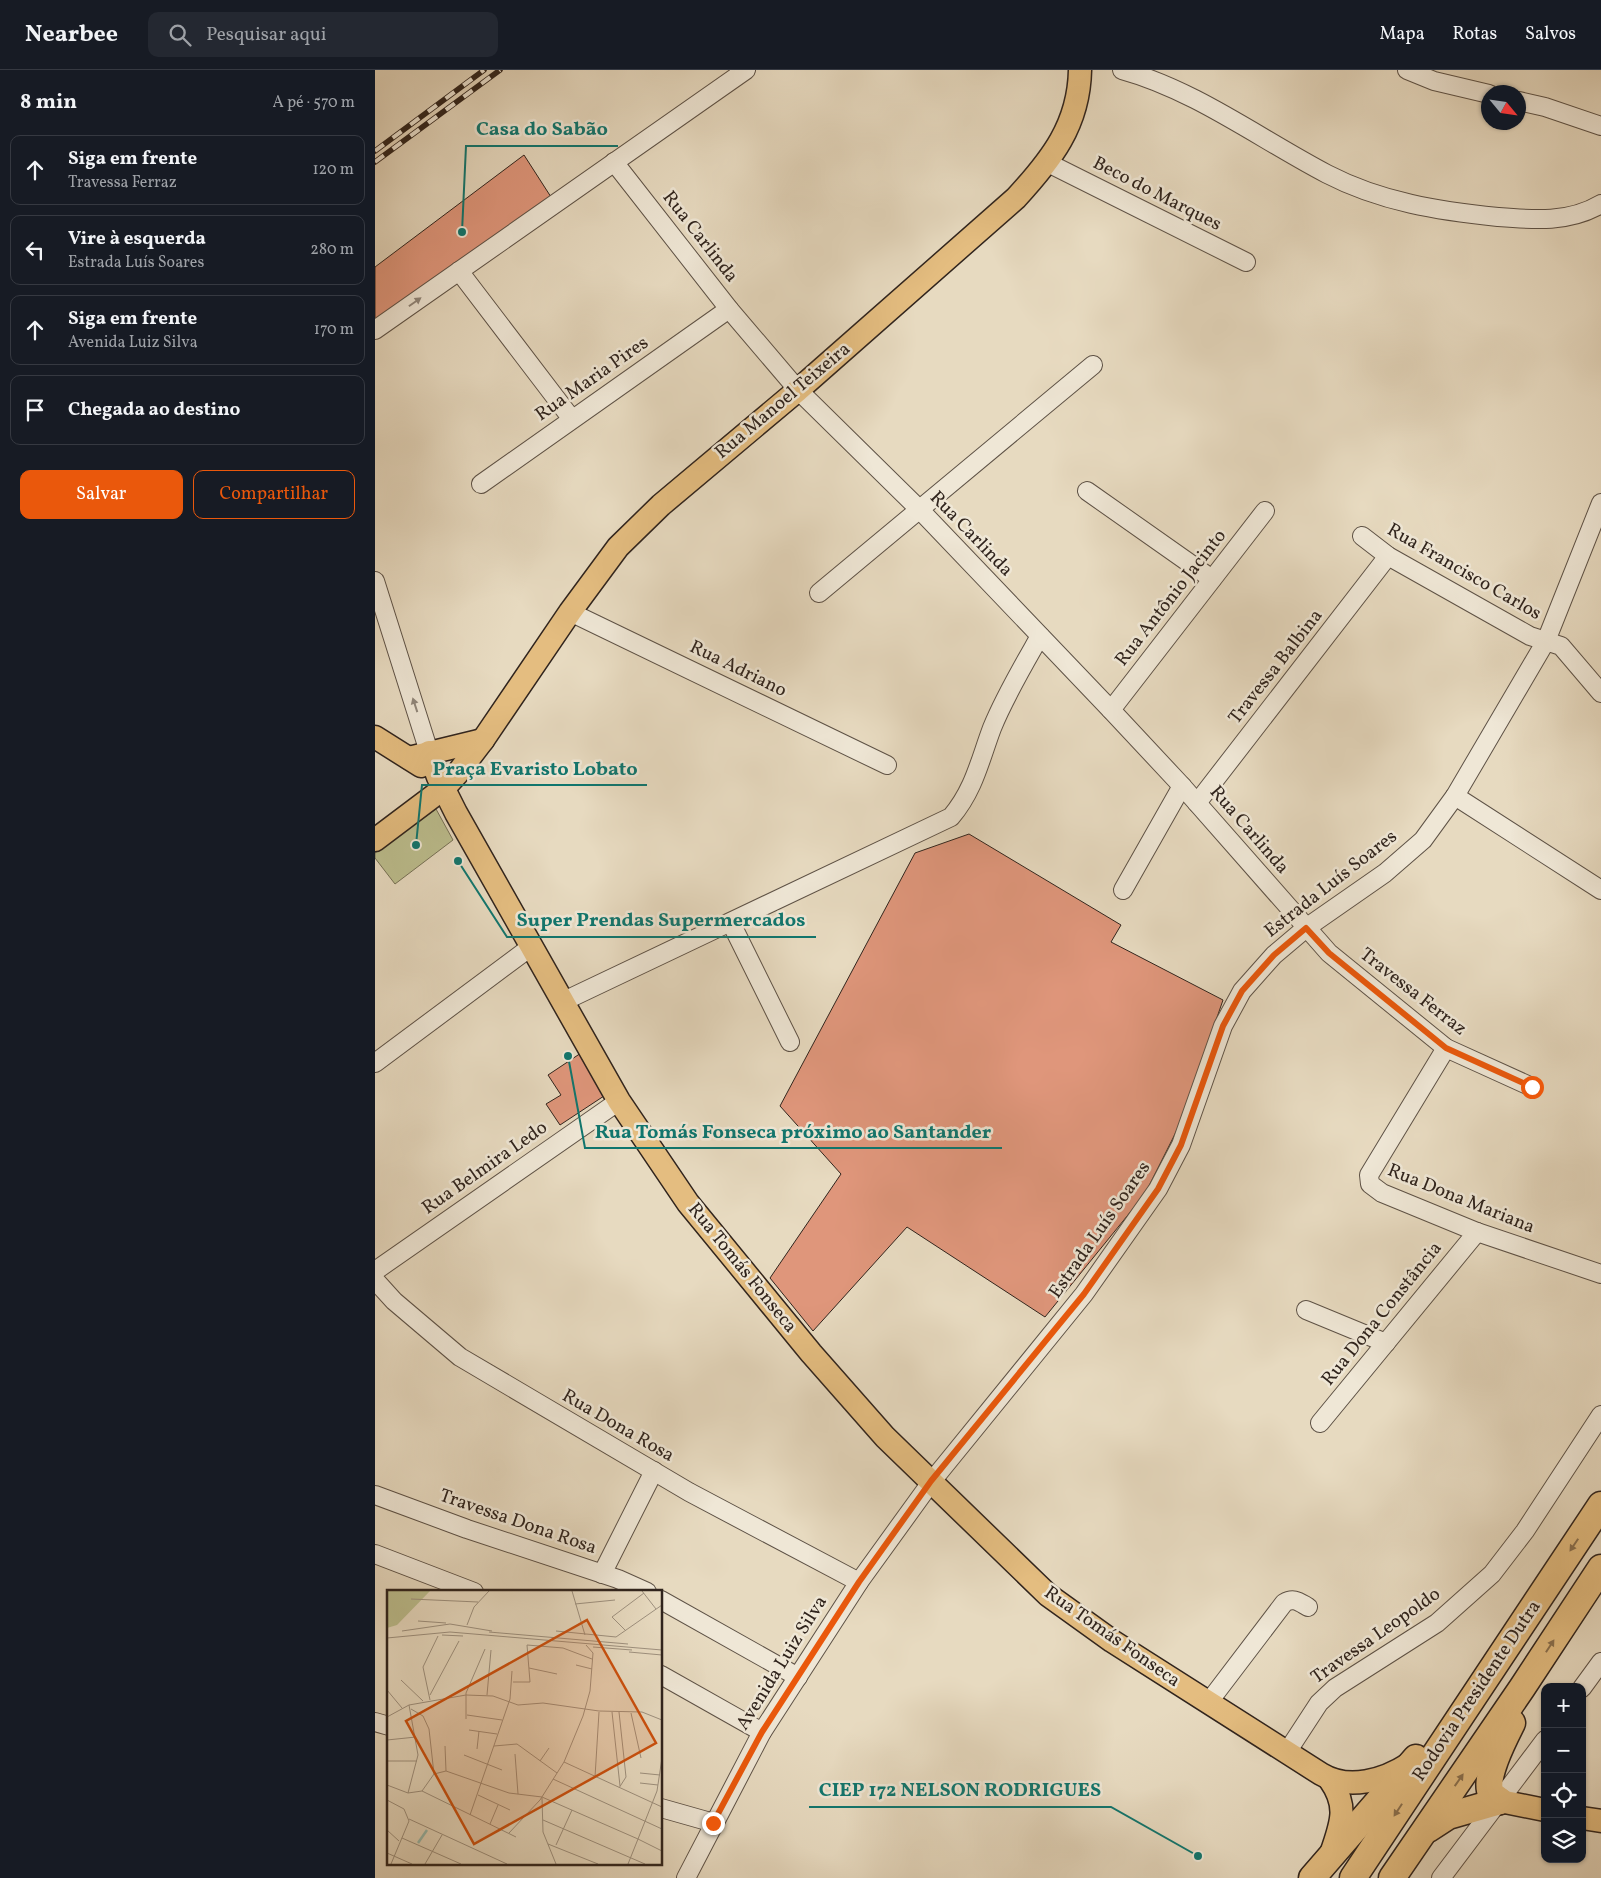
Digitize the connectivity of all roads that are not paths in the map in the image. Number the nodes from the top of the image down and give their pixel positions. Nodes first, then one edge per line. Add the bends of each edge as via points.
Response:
1 (746, 70) edge
2 (1080, 70) edge
3 (1121, 70) edge
4 (1407, 70) edge
5 (1436, 75) edge
6 (1481, 91) edge
7 (1526, 103) edge
8 (1601, 126) edge
9 (614, 162) junction
10 (1048, 163) junction
11 (1601, 204) edge
12 (1247, 262) dead end
13 (459, 271) junction
14 (729, 309) junction
15 (375, 330) edge
16 (1093, 365) dead end
17 (798, 390) junction
18 (571, 418) junction
19 (481, 484) dead end
20 (1087, 491) dead end
21 (1601, 502) edge
22 (921, 511) junction
23 (1265, 511) dead end
24 (1362, 536) dead end
25 (1388, 556) junction
26 (1212, 579) junction
27 (375, 581) edge
28 (819, 593) dead end
29 (570, 612) junction
30 (1040, 636) junction
31 (1545, 641) junction
32 (1601, 693) edge
33 (1111, 710) junction
34 (375, 737) edge
35 (483, 740) junction
36 (419, 755) junction
37 (887, 765) dead end
38 (441, 782) junction
39 (1182, 786) junction
40 (1455, 796) junction
41 (1197, 804) junction
42 (375, 840) edge
43 (1123, 890) dead end
44 (1601, 890) edge
45 (731, 923) junction
46 (1306, 928) junction
47 (532, 946) junction
48 (564, 1001) junction
49 (790, 1042) dead end
50 (1446, 1048) junction
51 (375, 1062) edge
52 (1532, 1087) dead end
53 (619, 1101) junction
54 (1477, 1232) junction
55 (375, 1271) edge
56 (1601, 1274) edge
57 (375, 1280) edge
58 (1306, 1310) dead end
59 (1386, 1343) junction
60 (1601, 1415) edge
61 (1320, 1423) dead end
62 (654, 1471) junction
63 (931, 1481) junction
64 (375, 1494) edge
65 (1601, 1505) edge
66 (375, 1554) edge
67 (1601, 1568) edge
68 (602, 1574) junction
69 (859, 1582) junction
70 (470, 1590) edge
71 (642, 1590) edge
72 (663, 1601) edge
73 (1308, 1607) dead end
74 (1601, 1662) edge
75 (1492, 1667) junction
76 (663, 1677) edge
77 (798, 1677) junction
78 (1586, 1683) edge
79 (1523, 1688) junction
80 (1208, 1703) junction
81 (762, 1732) junction
82 (1541, 1745) edge
83 (1287, 1752) junction
84 (1414, 1760) junction
85 (1330, 1780) junction
86 (1500, 1801) junction
87 (663, 1809) edge
88 (1541, 1809) edge
89 (1586, 1819) edge
90 (1601, 1821) edge
91 (713, 1823) junction
92 (1423, 1832) junction
93 (1331, 1855) junction
94 (687, 1878) edge
95 (1312, 1878) edge
96 (1353, 1878) edge
97 (1392, 1878) edge
98 (1441, 1878) edge

1 - 9 street
2 - 10 main road, Rua Manoel Teixeira via 1073,109 1063,139
3 - 11 street via 1187,96 1328,174 1395,200 1441,212 1537,221 1567,217
4 - 5 street
5 - 6 street
7 - 8 street
9 - 13 street
9 - 14 street, Rua Carlinda
10 - 12 street, Beco do Marques
10 - 17 main road, Rua Manoel Teixeira via 1016,198
15 -> 13 street
13 - 18 street
14 - 17 street, Rua Carlinda
14 - 18 street, Rua Maria Pires
16 - 22 street
17 - 22 street, Rua Carlinda
17 - 29 main road, Rua Manoel Teixeira via 661,505 618,547
18 - 19 street, Rua Maria Pires
20 - 26 street
21 - 31 street, Estrada Luís Soares
22 - 28 street
22 - 30 street, Rua Carlinda
23 - 26 street, Rua Antônio Jacinto
24 - 25 street, Rua Francisco Carlos
25 - 31 street, Rua Francisco Carlos via 1530,636
25 - 41 street, Travessa Balbina
26 - 33 street, Rua Antônio Jacinto
36 -> 27 street
29 - 35 main road, Rua Manoel Teixeira
29 - 37 street, Rua Adriano
30 - 33 street, Rua Carlinda
30 - 45 street via 999,712 973,784 951,817
31 - 32 street, Rua Francisco Carlos via 1561,646
31 - 40 street, Estrada Luís Soares
33 - 39 street, Rua Carlinda
34 - 36 main road
35 - 36 main road
35 - 38 main road, Rua Manoel Teixeira
36 - 38 main road
38 - 42 main road, Rua Manoel Teixeira
38 - 47 main road, Rua Tomás Fonseca
39 - 41 street, Rua Carlinda
39 - 43 street
40 - 44 street
40 - 46 street, Estrada Luís Soares via 1423,840 1385,873
41 - 46 street, Rua Carlinda
45 - 48 street
45 - 49 street
46 - 50 street, Travessa Ferraz via 1329,953
46 - 63 street, Estrada Luís Soares via 1274,955 1242,991 1223,1026 1181,1145 1158,1189 1084,1294
47 - 48 main road, Rua Tomás Fonseca
47 - 51 street
48 - 53 main road, Rua Tomás Fonseca
50 - 52 street, Travessa Ferraz
50 - 54 street, Rua Dona Mariana via 1369,1175 1370,1184 1382,1193
53 - 55 street, Rua Belmira Ledo
53 - 63 main road, Rua Tomás Fonseca via 688,1203 811,1353 885,1437
54 - 56 street, Rua Dona Mariana
54 - 59 street, Rua Dona Constância
57 - 62 street, Rua Dona Rosa via 394,1301 460,1357
58 - 59 street
59 - 61 street, Rua Dona Constância
60 - 83 street, Travessa Leopoldo via 1525,1531 1492,1574 1437,1623 1335,1688 1319,1703
62 - 68 street
62 - 69 street, Rua Dona Rosa
63 - 69 street, Avenida Luiz Silva
63 - 80 main road, Rua Tomás Fonseca via 1048,1595
64 - 68 street, Travessa Dona Rosa
65 -> 75 highway, Rodovia Presidente Dutra
66 - 70 street
79 -> 67 highway, Rodovia Presidente Dutra
68 - 71 street, Travessa Dona Rosa
69 - 77 street, Avenida Luiz Silva
72 - 77 street
73 - 80 street via 1296,1600 1284,1603
74 - 78 street
75 - 84 highway
75 -> 96 highway, Rodovia Presidente Dutra
76 - 81 street
77 - 81 street, Avenida Luiz Silva
79 - 86 highway via 1521,1706 1504,1738 1489,1783 1491,1793
92 -> 79 highway, Rodovia Presidente Dutra
80 - 83 main road, Rua Tomás Fonseca
81 - 91 street, Avenida Luiz Silva
82 - 86 street
83 - 85 main road, Rua Tomás Fonseca
84 - 85 main road, Rua Tomás Fonseca via 1402,1769 1374,1780
84 - 93 highway
85 - 93 main road via 1343,1812
86 - 88 main road
86 - 92 highway via 1448,1816
86 - 98 street
87 - 91 street
89 - 90 main road
91 - 94 street, Avenida Luiz Silva
92 - 97 highway, Rodovia Presidente Dutra
93 - 95 highway

